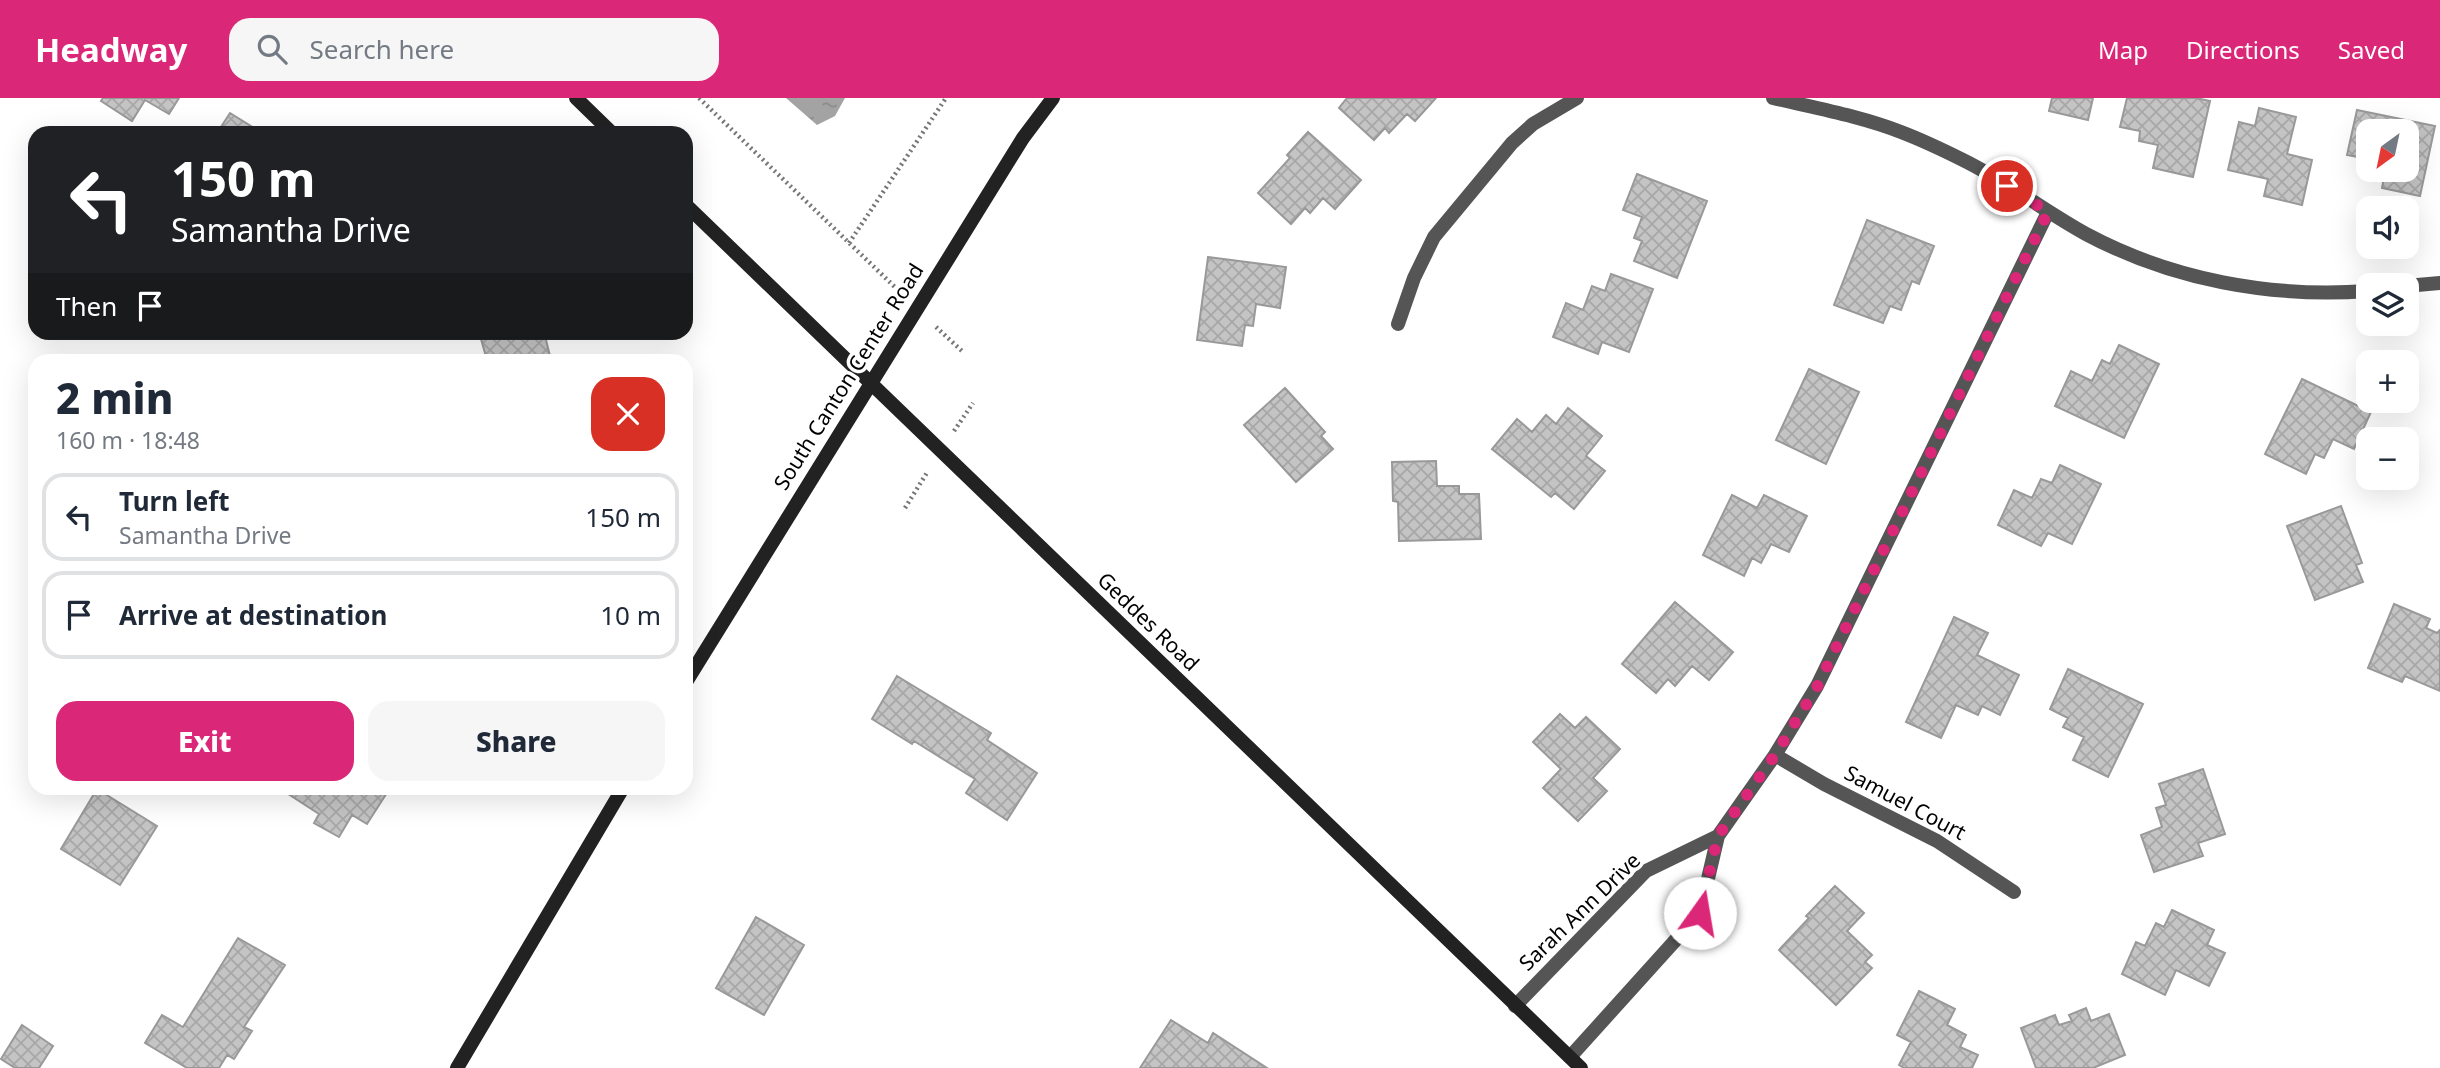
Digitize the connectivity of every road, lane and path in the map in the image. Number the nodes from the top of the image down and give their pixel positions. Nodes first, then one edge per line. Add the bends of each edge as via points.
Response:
1 (576, 98) edge
2 (699, 98) edge
3 (946, 98) edge
4 (1053, 98) edge
5 (1577, 98) edge
6 (1773, 98) edge
7 (605, 126) edge
8 (693, 212) edge
9 (2048, 212) junction
10 (849, 243) junction
11 (864, 258) dead end
12 (2440, 283) edge
13 (2419, 285) edge
14 (2356, 291) edge
15 (1398, 324) dead end
16 (870, 382) junction
17 (693, 671) edge
18 (1775, 755) junction
19 (619, 795) edge
20 (1718, 836) junction
21 (2014, 892) dead end
22 (1515, 1006) junction
23 (1570, 1057) junction
24 (457, 1068) edge
25 (1581, 1068) edge

1 - 7 main road
2 - 10 path
3 - 10 path
4 - 16 main road, South Canton Center Road via 1023,138
5 - 15 street via 1533,124 1512,143 1434,237
6 - 9 street via 1901,132 1966,161
8 - 16 main road, Geddes Road
9 - 14 street via 2148,261 2211,281 2293,293
9 - 18 street, Sarah Ann Drive via 1817,687
10 - 11 path
12 - 13 street
16 - 17 main road, South Canton Center Road
16 - 22 main road, Geddes Road
18 - 20 street, Sarah Ann Drive
18 - 21 street, Samuel Court via 1937,841
19 - 24 main road
20 - 22 street, Sarah Ann Drive via 1646,871
20 - 23 street, Sarah Ann Drive via 1700,913
22 - 23 main road, Geddes Road
23 - 25 main road, Geddes Road

